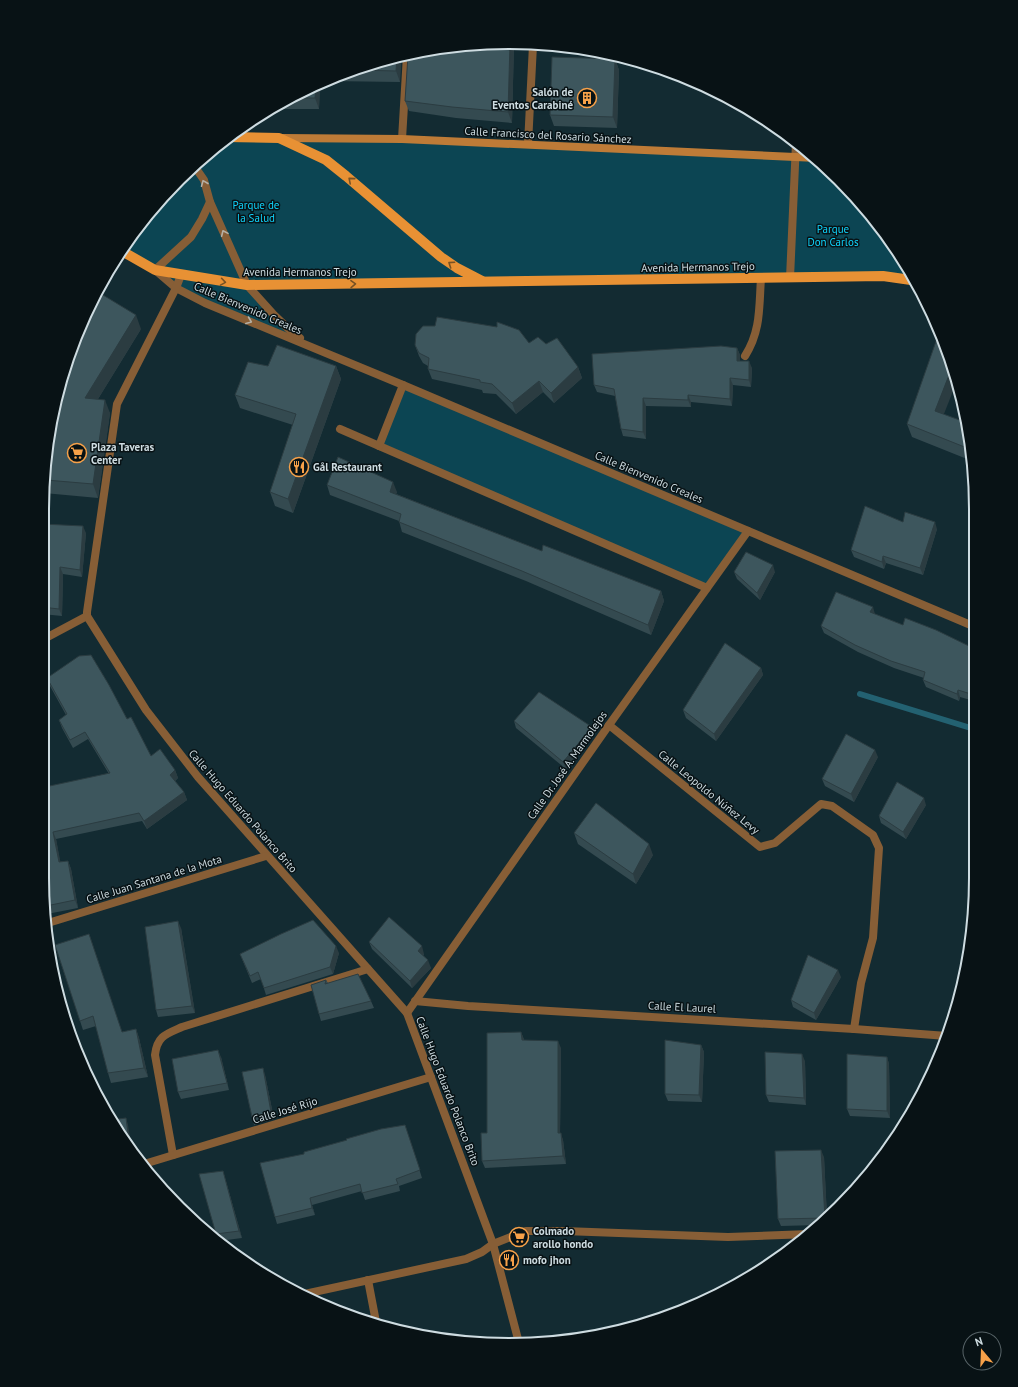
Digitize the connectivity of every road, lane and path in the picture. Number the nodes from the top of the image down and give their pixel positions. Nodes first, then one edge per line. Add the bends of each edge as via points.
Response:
1 (533, 50) edge
2 (407, 61) edge
3 (239, 137) edge
4 (279, 138) junction
5 (402, 139) junction
6 (528, 144) junction
7 (796, 150) edge
8 (796, 157) junction
9 (805, 157) edge
10 (198, 171) edge
11 (210, 202) junction
12 (127, 254) edge
13 (155, 270) junction
14 (181, 275) junction
15 (761, 278) junction
16 (790, 278) junction
17 (907, 279) edge
18 (485, 282) junction
19 (247, 286) junction
20 (176, 288) junction
21 (316, 348) junction
22 (745, 356) dead end
23 (403, 385) junction
24 (340, 429) dead end
25 (379, 446) junction
26 (748, 531) junction
27 (707, 588) junction
28 (88, 616) junction
29 (969, 624) edge
30 (49, 636) edge
31 (609, 725) junction
32 (266, 856) junction
33 (51, 922) edge
34 (368, 969) junction
35 (415, 1001) junction
36 (406, 1013) junction
37 (854, 1028) junction
38 (941, 1036) edge
39 (431, 1077) junction
40 (173, 1155) junction
41 (148, 1163) edge
42 (799, 1234) edge
43 (493, 1244) junction
44 (368, 1280) junction
45 (310, 1293) edge
46 (375, 1318) edge
47 (518, 1338) edge

1 - 6 street
2 - 5 street
3 - 4 main road, Avenida Hermanos Trejo
4 - 5 main road, Calle Francisco del Rosario Sánchez
18 -> 4 main road, Avenida Hermanos Trejo via 441,257 326,160
5 - 6 main road, Calle Francisco del Rosario Sánchez
6 - 8 main road, Calle Francisco del Rosario Sánchez
7 - 8 street
8 - 9 main road, Calle Francisco del Rosario Sánchez
8 - 16 street
11 -> 10 street, Calle Bienvenido Creales via 204,180
11 - 13 street via 191,237
19 -> 11 street, Calle Bienvenido Creales
12 - 13 main road, Avenida Hermanos Trejo
13 - 14 main road, Avenida Hermanos Trejo
13 - 20 street, Calle Bienvenido Creales
14 -> 19 main road, Avenida Hermanos Trejo
14 - 20 street
15 - 16 main road, Avenida Hermanos Trejo
15 - 18 main road, Avenida Hermanos Trejo
15 - 22 street via 758,326 752,345
16 - 17 main road, Avenida Hermanos Trejo via 883,276
19 -> 18 main road, Avenida Hermanos Trejo
19 - 21 street, Calle Bienvenido Creales via 295,335
20 -> 21 street, Calle Bienvenido Creales via 205,303
20 - 28 street via 117,404
21 - 23 street, Calle Bienvenido Creales
23 - 25 street
23 - 26 street, Calle Bienvenido Creales
24 - 25 street
25 - 27 street
26 - 27 street, Calle Dr. José A. Marmolejos
26 - 29 street, Calle Bienvenido Creales
27 - 31 street, Calle Dr. José A. Marmolejos
28 - 30 street
28 - 32 street, Calle Hugo Eduardo Polanco Brito via 146,710 198,777
31 - 35 street, Calle Dr. José A. Marmolejos
31 - 37 street, Calle Leopoldo Núñez Levy via 760,847 775,843 821,804 832,806 873,834 879,848 873,938 861,983
32 - 33 street, Calle Juan Santana de la Mota
32 - 34 street, Calle Hugo Eduardo Polanco Brito
34 - 36 street, Calle Hugo Eduardo Polanco Brito
34 - 40 street via 182,1027 159,1040 155,1055
35 - 36 street, Calle Dr. José A. Marmolejos
35 - 37 street, Calle El Laurel
36 - 39 street, Calle Hugo Eduardo Polanco Brito
37 - 38 street, Calle El Laurel
39 - 40 street, Calle José Rijo
39 - 43 street, Calle Hugo Eduardo Polanco Brito
40 - 41 street, Calle José Rijo
42 - 43 street via 728,1237 540,1230 526,1231
43 - 44 street via 466,1259
43 - 47 street, Calle Hugo Eduardo Polanco Brito
44 - 45 street
44 - 46 street

